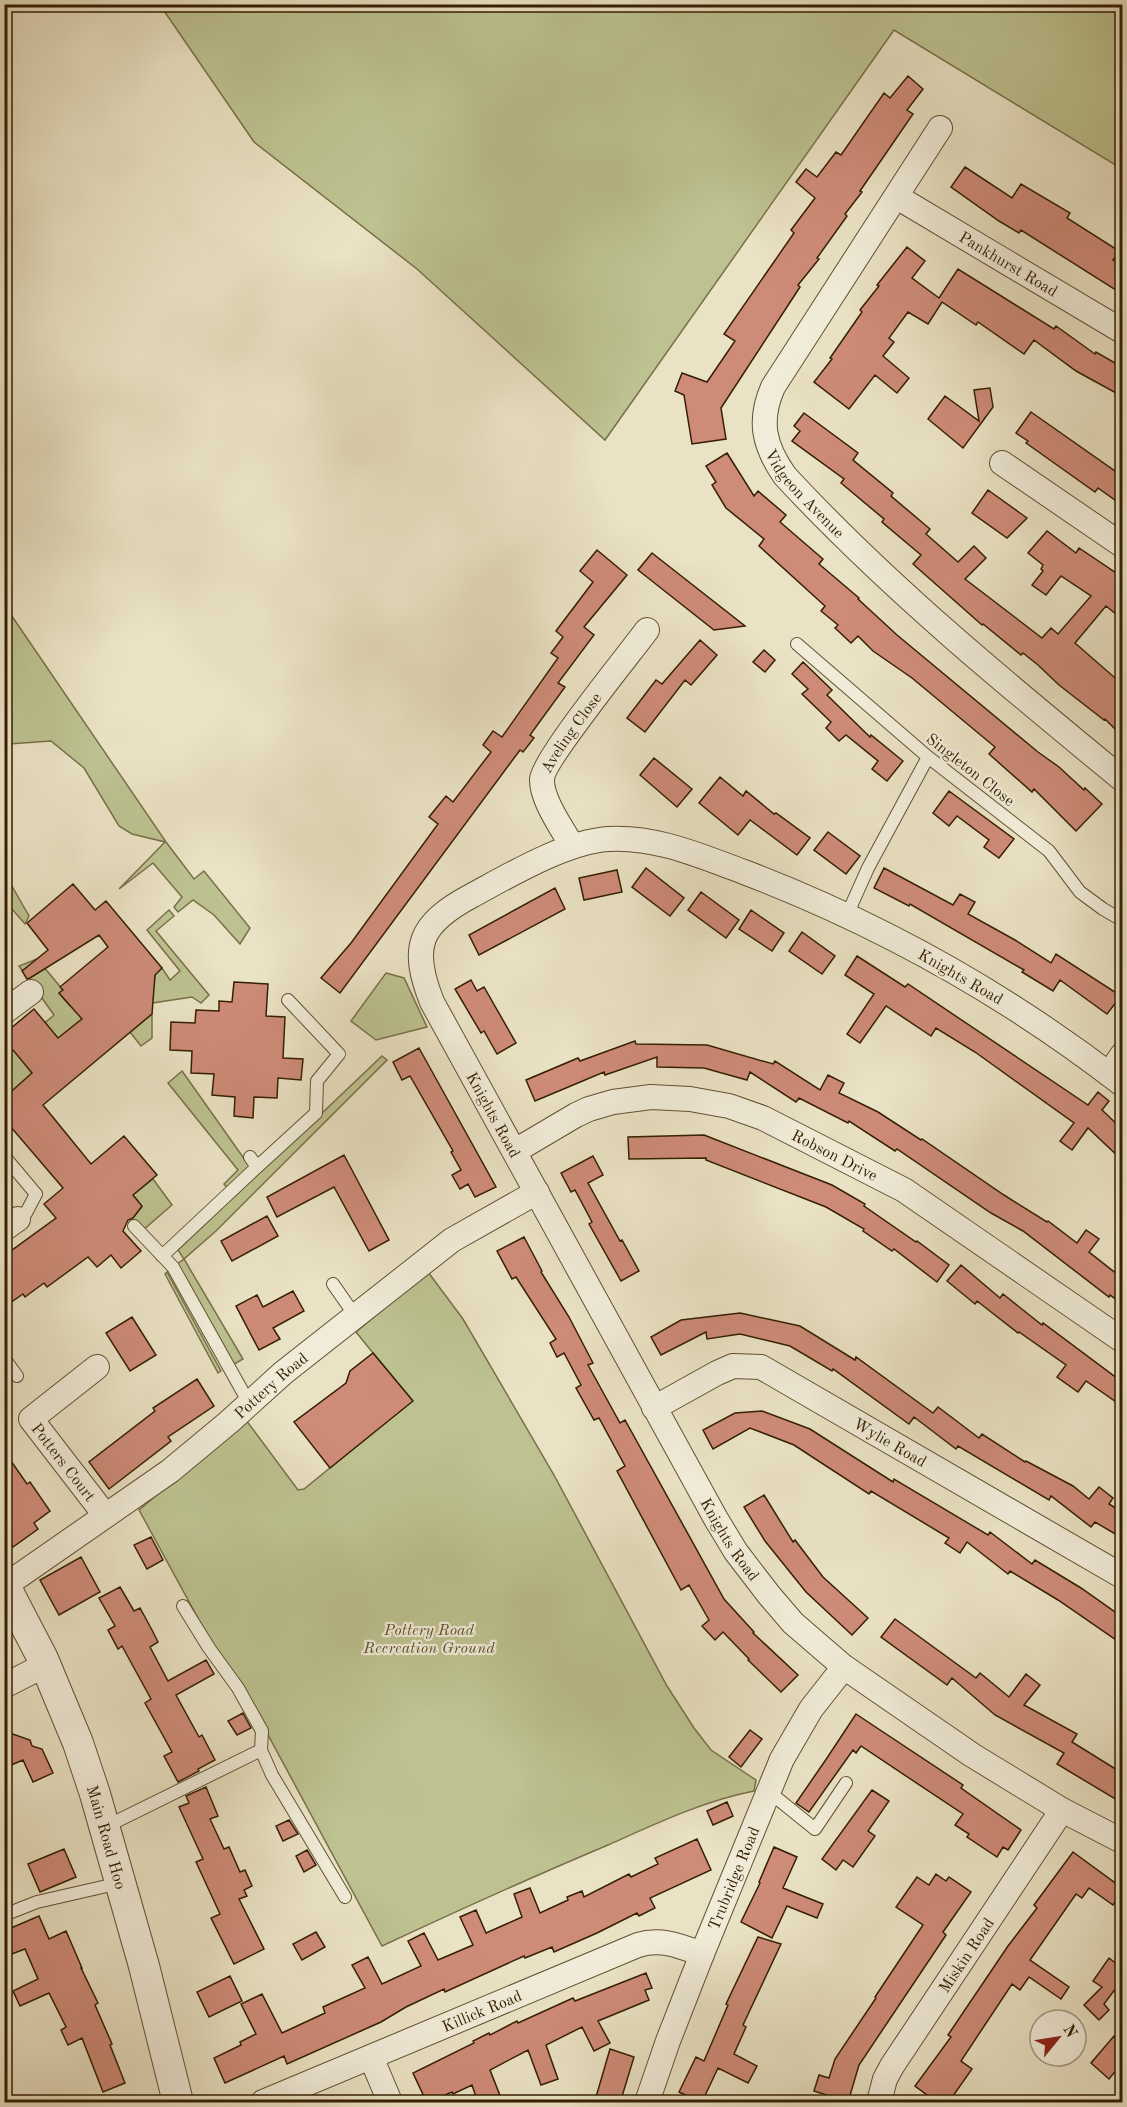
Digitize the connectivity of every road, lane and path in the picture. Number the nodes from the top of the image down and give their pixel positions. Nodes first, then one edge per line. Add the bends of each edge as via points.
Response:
1 (940, 128) dead end
2 (897, 197) junction
3 (1122, 331) edge
4 (1002, 463) dead end
5 (1122, 545) edge
6 (647, 630) dead end
7 (797, 644) dead end
8 (928, 757) junction
9 (1122, 779) edge
10 (572, 846) junction
11 (847, 915) junction
12 (1122, 920) edge
13 (31, 993) dead end
14 (288, 1000) dead end
15 (4, 1012) edge
16 (1118, 1071) edge
17 (515, 1151) junction
18 (4, 1156) edge
19 (537, 1192) junction
20 (11, 1224) edge
21 (135, 1226) dead end
22 (162, 1256) junction
23 (333, 1284) dead end
24 (356, 1317) junction
25 (1122, 1340) edge
26 (4, 1358) edge
27 (98, 1367) dead end
28 (17, 1376) dead end
29 (249, 1402) junction
30 (654, 1408) junction
31 (105, 1515) junction
32 (1122, 1576) edge
33 (5, 1585) edge
34 (183, 1606) dead end
35 (45, 1665) junction
36 (844, 1667) junction
37 (4, 1686) edge
38 (261, 1750) junction
39 (846, 1783) dead end
40 (768, 1791) junction
41 (1062, 1810) junction
42 (105, 1827) junction
43 (1122, 1841) edge
44 (122, 1883) junction
45 (345, 1897) dead end
46 (4, 1915) edge
47 (702, 1954) junction
48 (371, 2057) junction
49 (173, 2101) edge
50 (263, 2103) edge
51 (390, 2103) edge
52 (647, 2103) edge
53 (879, 2103) edge

1 - 2 street, Vidgeon Avenue
2 - 3 street, Pankhurst Road
2 - 9 street, Vidgeon Avenue via 773,387 764,423 770,450 793,484 898,588
4 - 5 street
6 - 10 street, Aveling Close via 543,772 544,792
7 - 8 lane, Singleton Close
8 - 11 lane
8 - 12 lane, Singleton Close via 1049,851 1080,892
10 - 11 street, Knights Road via 607,839 652,842 697,854
10 - 17 street, Knights Road via 452,906 431,923 422,948 421,970 432,1002
11 - 16 street, Knights Road via 981,986 1080,1051
13 - 15 street
14 - 22 lane via 339,1054 316,1081 316,1113 254,1162
17 - 19 street, Knights Road
17 - 25 street, Robson Drive via 589,1108 613,1102 651,1097 729,1106 763,1118 904,1190
18 - 20 lane via 36,1194 26,1213
19 - 24 street, Pottery Road via 452,1239
19 - 30 street, Knights Road
21 - 22 lane
22 - 29 lane via 173,1267
23 - 24 lane
24 - 29 street, Pottery Road
26 - 28 lane
27 - 31 street, Potters Court via 31,1419
29 - 31 street, Pottery Road via 170,1471
30 - 32 street, Wylie Road via 733,1366 761,1367
30 - 36 street, Knights Road via 751,1573 793,1623
31 - 33 street, Pottery Road
33 - 35 street, Main Road Hoo
34 - 38 lane via 262,1731
35 - 37 street
35 - 42 street, Main Road Hoo via 78,1743
36 - 40 street, Trubridge Road via 794,1735
36 - 41 street, Knights Road via 972,1755
38 - 42 lane
38 - 45 lane
39 - 40 lane via 815,1829
40 - 47 street, Trubridge Road
41 - 43 street, Knights Road
41 - 53 street, Miskin Road via 892,2066
42 - 44 street, Main Road Hoo
44 - 46 lane via 37,1902
44 - 49 street, Main Road Hoo
47 - 48 street, Killick Road via 667,1942 638,1945
47 - 52 street, Trubridge Road
48 - 50 street, Killick Road
48 - 51 street

